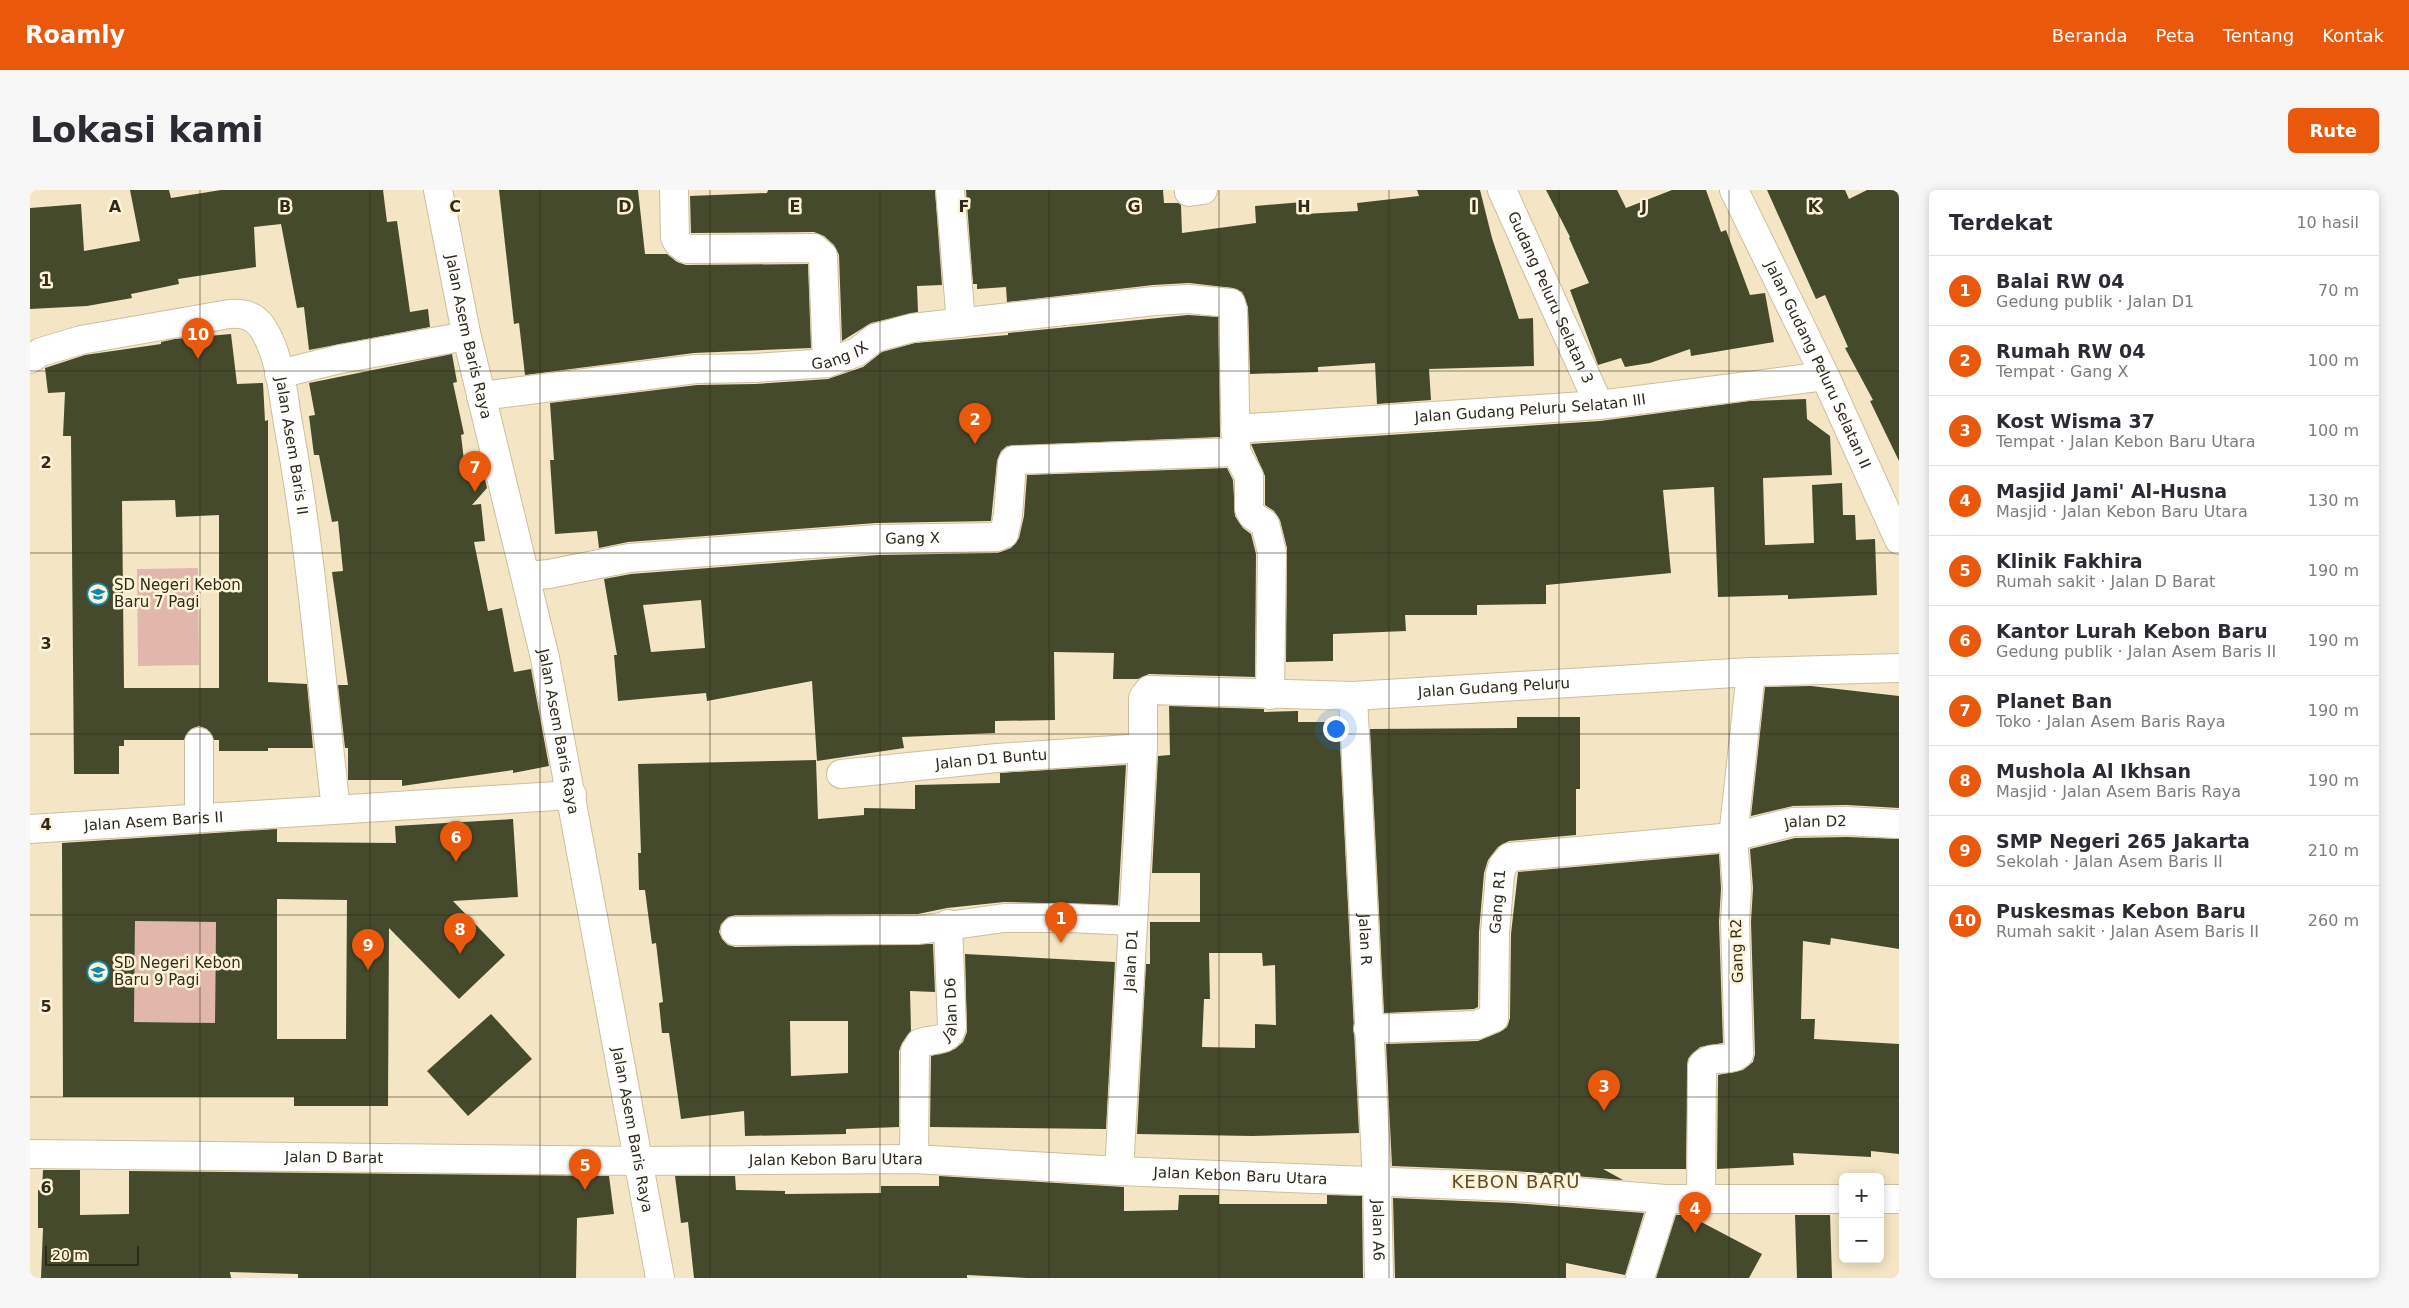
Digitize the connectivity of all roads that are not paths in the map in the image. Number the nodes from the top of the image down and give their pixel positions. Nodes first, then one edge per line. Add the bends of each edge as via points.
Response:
1 (438, 190) edge
2 (674, 190) edge
3 (950, 190) edge
4 (1502, 190) edge
5 (1734, 190) edge
6 (961, 323) junction
7 (466, 333) junction
8 (30, 359) edge
9 (827, 364) junction
10 (279, 374) junction
11 (1825, 376) junction
12 (482, 396) junction
13 (1599, 405) junction
14 (1236, 441) junction
15 (1899, 540) edge
16 (526, 576) junction
17 (1899, 668) edge
18 (1751, 672) junction
19 (1270, 695) junction
20 (1353, 696) junction
21 (199, 742) dead end
22 (1144, 748) junction
23 (841, 774) dead end
24 (572, 795) junction
25 (336, 810) junction
26 (199, 818) junction
27 (1899, 824) edge
28 (30, 828) edge
29 (1733, 837) junction
30 (1133, 921) junction
31 (948, 924) junction
32 (735, 931) dead end
33 (1368, 1029) junction
34 (30, 1154) edge
35 (914, 1159) junction
36 (638, 1161) junction
37 (1119, 1171) junction
38 (1377, 1182) junction
39 (1665, 1199) junction
40 (1839, 1199) edge
41 (1884, 1199) edge
42 (1899, 1199) edge
43 (1701, 1200) junction
44 (660, 1278) edge
45 (1380, 1278) edge
46 (1640, 1278) edge

1 - 7 street, Jalan Asem Baris Raya
2 - 9 street via 675,238 686,249 814,248 819,251 822,256
3 - 6 street
4 - 13 street, Gudang Peluru Selatan 3
5 - 11 street, Jalan Gudang Peluru Selatan II
6 - 9 street, Gang IX via 896,331 875,338 857,352
6 - 14 street, Gang IX via 1154,300 1224,300 1231,303
7 - 10 street via 455,338
7 - 12 street, Jalan Asem Baris Raya
8 - 10 street, Jalan Asem Baris II via 41,352 80,340 242,314 254,318 262,326
9 - 12 street, Gang IX via 696,369
10 - 25 street, Jalan Asem Baris II via 304,519
11 - 13 street, Jalan Gudang Peluru Selatan III
11 - 15 street, Jalan Gudang Peluru Selatan II
12 - 16 street, Jalan Asem Baris Raya
13 - 14 street, Jalan Gudang Peluru Selatan III
14 - 16 street, Gang X via 1014,460 1008,515 1004,534 998,537 877,539 628,558
14 - 19 street via 1249,476 1249,509 1265,524 1272,552
16 - 24 street, Jalan Asem Baris Raya via 546,658
17 - 18 street, Jalan Gudang Peluru
18 - 20 street, Jalan Gudang Peluru
18 - 29 street, Gang R2
19 - 20 street, Jalan Gudang Peluru
19 - 22 street, Jalan Gudang Peluru via 1151,689 1143,698
20 - 33 street, Jalan R
21 - 26 street
22 - 23 street, Jalan D1 Buntu via 998,758
22 - 30 street, Jalan D1
24 - 25 street, Jalan Asem Baris II
24 - 36 street, Jalan Asem Baris Raya
25 - 26 street, Jalan Asem Baris II
26 - 28 street, Jalan Asem Baris II
27 - 29 street, Jalan D2 via 1793,822
29 - 33 street, Gang R1 via 1510,857 1500,874 1495,933 1494,1018 1477,1025
29 - 43 street, Gang R2 via 1740,1054 1734,1058 1708,1060 1702,1065
30 - 31 street via 1004,918
30 - 37 street, Jalan D1
31 - 32 street via 919,930
31 - 35 street, Jalan D6 via 952,1027 946,1038 920,1043 915,1051
33 - 38 street, Jalan R
34 - 36 street, Jalan D Barat
35 - 36 street, Jalan Kebon Baru Utara
35 - 37 street, Jalan Kebon Baru Utara
36 - 44 street, Jalan Asem Baris Raya
37 - 38 street, Jalan Kebon Baru Utara
38 - 39 street, Jalan Kebon Baru Utara via 1514,1187
38 - 45 street, Jalan A6
39 - 43 street, Jalan Kebon Baru Utara
39 - 46 street
40 - 43 street, Jalan Kebon Baru Utara
41 - 42 street

